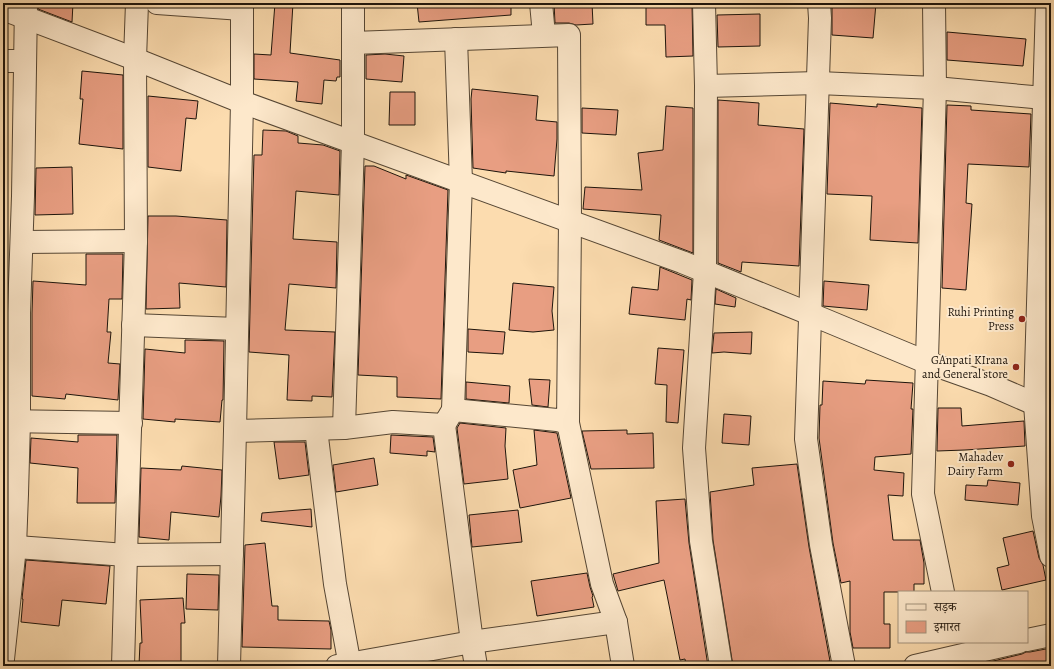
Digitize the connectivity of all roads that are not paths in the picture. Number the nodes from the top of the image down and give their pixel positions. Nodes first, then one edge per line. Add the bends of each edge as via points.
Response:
1 (137, 3) edge
2 (157, 3) edge
3 (353, 3) edge
4 (541, 3) edge
5 (704, 3) edge
6 (819, 3) edge
7 (934, 3) edge
8 (1047, 3) edge
9 (242, 6) edge
10 (3, 9) edge
11 (26, 10) edge
12 (544, 35) junction
13 (456, 39) junction
14 (353, 43) junction
15 (1048, 47) edge
16 (135, 59) junction
17 (25, 60) junction
18 (3, 61) edge
19 (818, 83) junction
20 (706, 86) junction
21 (935, 88) junction
22 (1044, 98) junction
23 (242, 102) junction
24 (352, 142) junction
25 (1047, 170) edge
26 (461, 182) junction
27 (570, 221) junction
28 (136, 241) junction
29 (22, 242) junction
30 (705, 272) junction
31 (11, 313) edge
32 (811, 314) junction
33 (133, 325) junction
34 (238, 329) junction
35 (926, 362) junction
36 (1043, 408) edge
37 (448, 417) junction
38 (11, 421) edge
39 (131, 423) junction
40 (568, 423) junction
41 (344, 428) junction
42 (316, 429) junction
43 (235, 432) junction
44 (9, 546) edge
45 (232, 554) junction
46 (126, 555) junction
47 (1051, 556) edge
48 (943, 591) edge
49 (616, 622) junction
50 (1051, 635) edge
51 (1028, 640) edge
52 (472, 642) junction
53 (1015, 643) edge
54 (956, 655) edge
55 (3, 659) edge
56 (345, 665) edge
57 (123, 666) edge
58 (229, 666) edge
59 (476, 666) edge
60 (623, 666) edge
61 (721, 666) edge
62 (844, 666) edge
63 (915, 666) edge

1 - 16 street
2 - 9 street
3 - 14 street
4 - 12 street
5 - 20 street
6 - 19 street
7 - 21 street
8 - 15 street
9 - 23 street
10 - 11 street
11 - 16 street
11 - 17 street
12 - 13 street
12 - 27 street via 569,35
13 - 14 street
13 - 26 street
14 - 24 street
15 - 22 street
16 - 23 street
16 - 28 street
17 - 18 street
17 - 29 street
19 - 20 street
19 - 21 street
19 - 32 street
20 - 30 street
21 - 22 street
21 - 35 street
22 - 25 street
23 - 24 street
23 - 34 street
24 - 26 street
24 - 41 street
25 - 36 street
26 - 27 street
26 - 37 street
27 - 30 street
27 - 40 street
28 - 29 street
28 - 33 street
29 - 31 street
30 - 32 street
30 - 61 street via 694,448 701,541
31 - 38 street
32 - 35 street
32 - 62 street via 806,439 821,545
33 - 34 street
33 - 39 street
34 - 43 street
35 - 36 street via 991,385
35 - 48 street via 922,494
36 - 47 street via 1043,516
37 - 40 street via 557,420
37 - 41 street
37 - 52 street
38 - 39 street
38 - 44 street
39 - 46 street
40 - 49 street via 602,584
41 - 42 street
42 - 43 street
42 - 56 street
43 - 45 street
44 - 46 street
44 - 55 street
45 - 46 street
45 - 58 street
46 - 57 street
49 - 52 street
49 - 60 street
50 - 51 street
52 - 56 street
52 - 59 street
53 - 54 street
54 - 63 street

